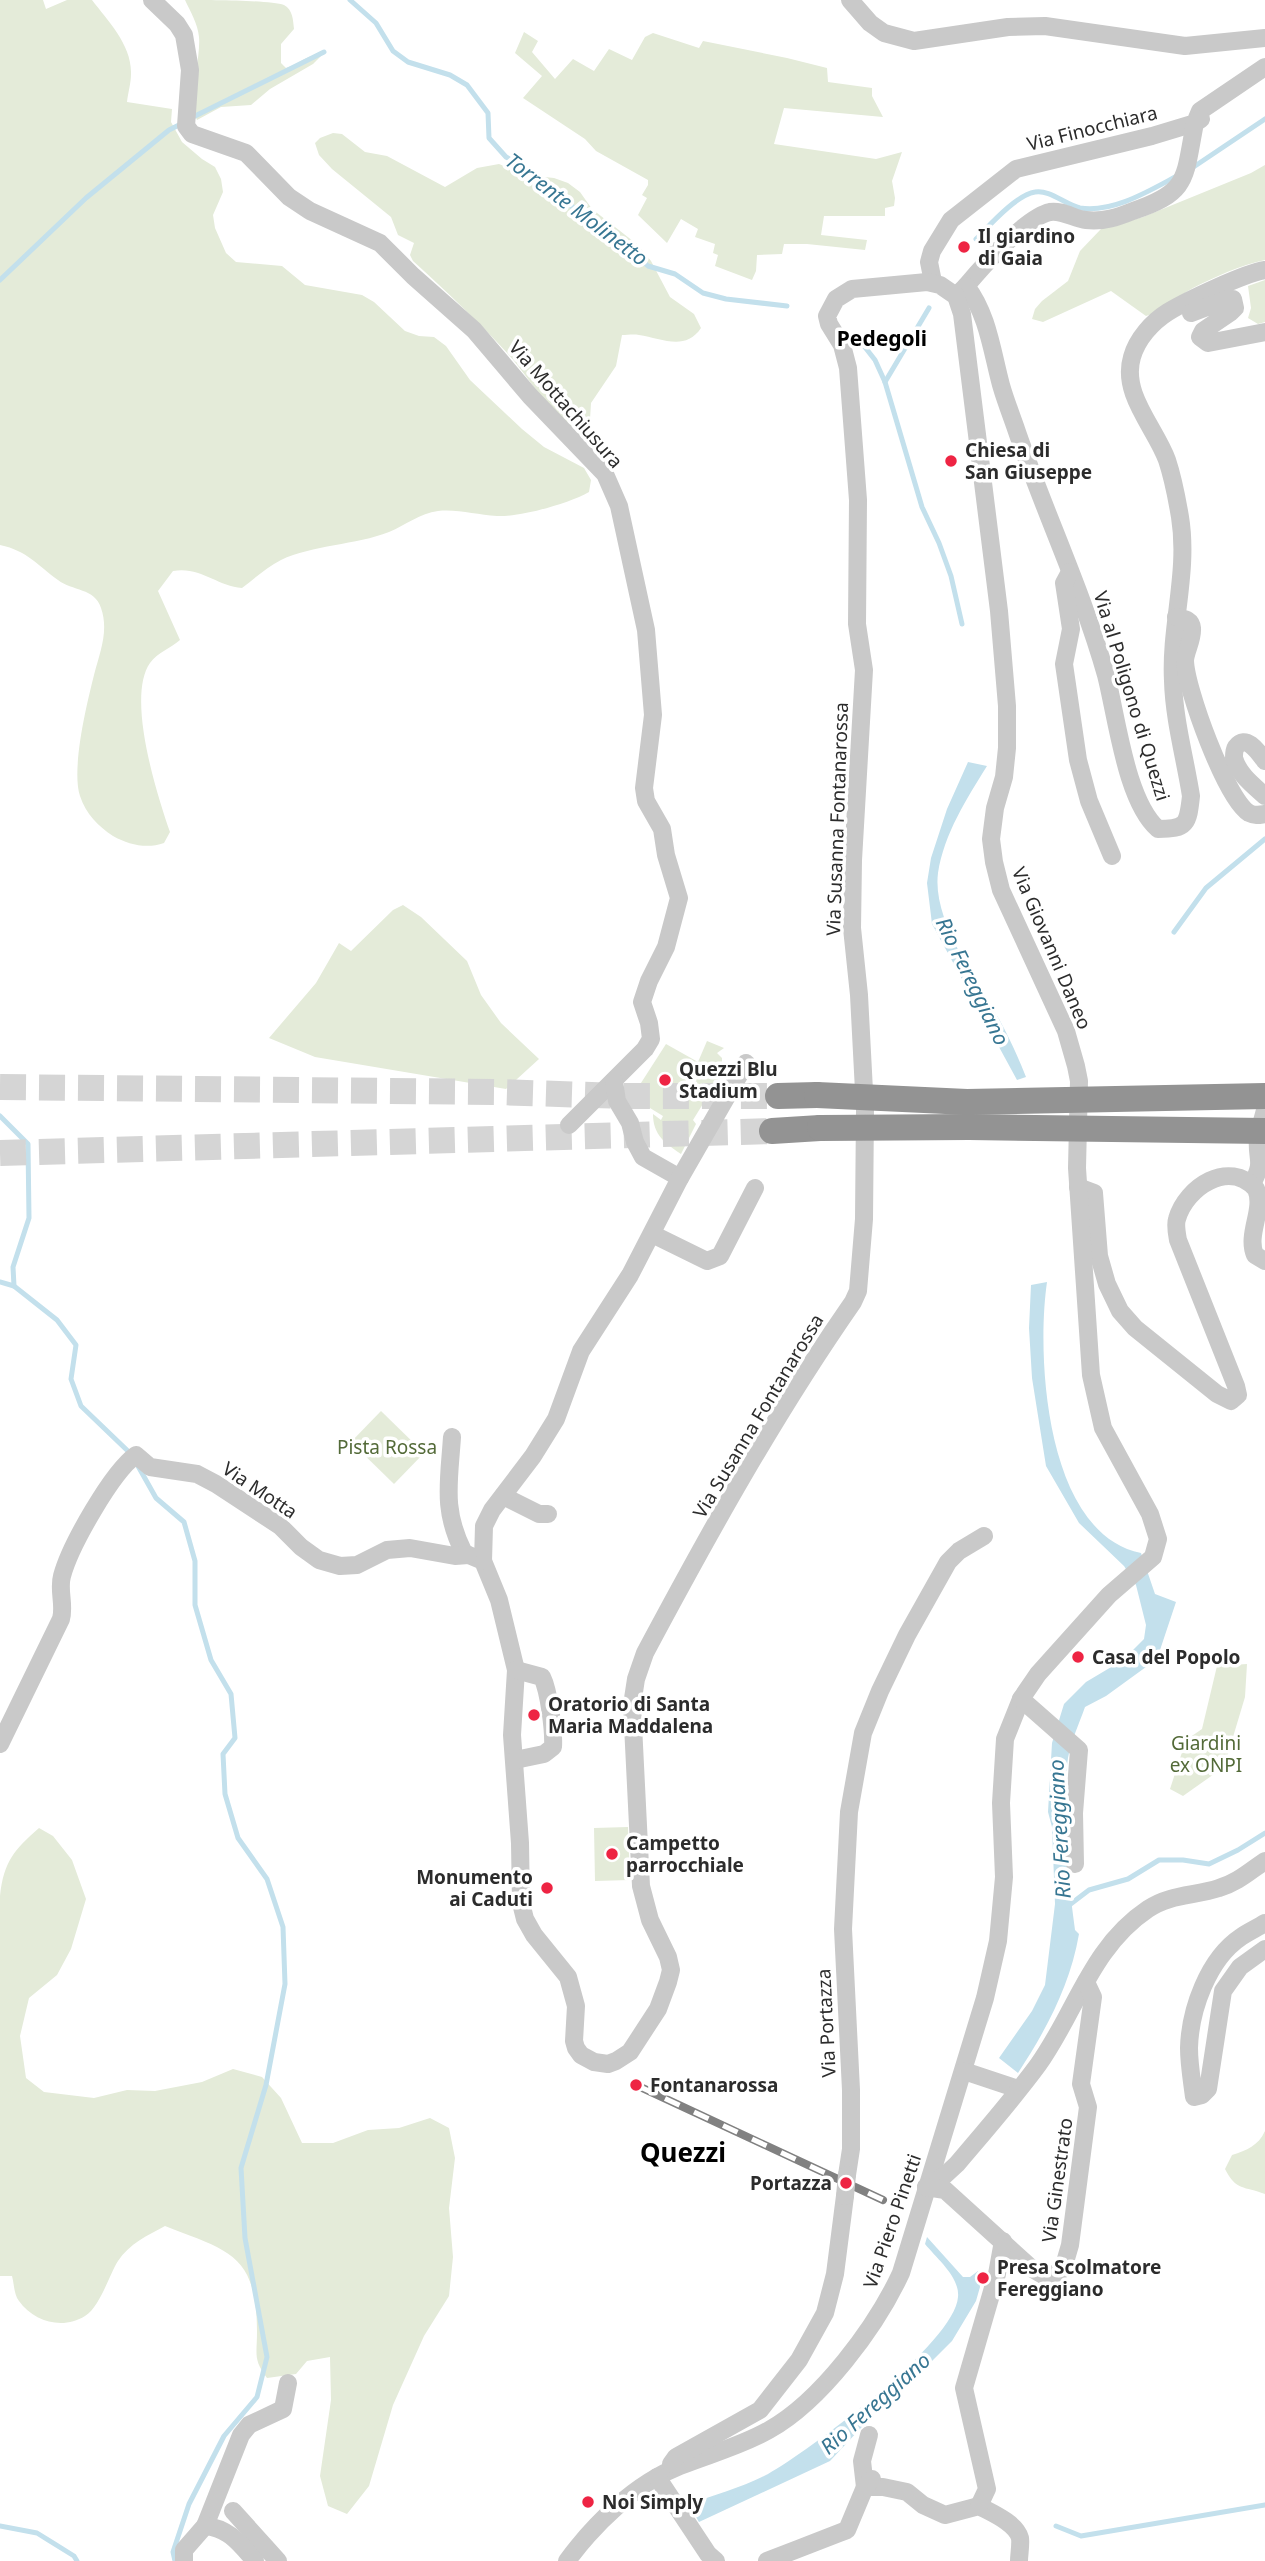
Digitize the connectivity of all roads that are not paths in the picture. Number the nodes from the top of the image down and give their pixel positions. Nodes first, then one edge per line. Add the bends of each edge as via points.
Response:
1 (152, 0) edge
2 (850, 0) edge
3 (1265, 38) edge
4 (1265, 67) edge
5 (1265, 81) edge
6 (1194, 129) junction
7 (1265, 270) edge
8 (933, 282) junction
9 (961, 291) junction
10 (1167, 312) junction
11 (1265, 332) edge
12 (1070, 572) junction
13 (1176, 617) junction
14 (1265, 761) edge
15 (1265, 796) edge
16 (1265, 814) edge
17 (1112, 856) dead end
18 (746, 1063) dead end
19 (614, 1081) junction
20 (778, 1096) tunnel mouth
21 (1265, 1096) edge
22 (1265, 1110) edge
23 (569, 1125) dead end
24 (772, 1131) tunnel mouth
25 (1265, 1131) edge
26 (680, 1178) junction
27 (1252, 1184) junction
28 (1078, 1187) junction
29 (755, 1188) dead end
30 (652, 1234) junction
31 (1265, 1261) edge
32 (452, 1437) dead end
33 (503, 1496) junction
34 (548, 1514) dead end
35 (984, 1536) dead end
36 (1153, 1557) joint
37 (476, 1558) junction
38 (516, 1670) junction
39 (1020, 1699) junction
40 (0, 1744) edge
41 (515, 1760) junction
42 (1265, 1861) edge
43 (1075, 1864) dead end
44 (1265, 1923) edge
45 (1265, 1950) edge
46 (1086, 1982) junction
47 (964, 2071) junction
48 (1018, 2089) junction
49 (926, 2187) junction
50 (1003, 2241) junction
51 (288, 2383) dead end
52 (869, 2435) dead end
53 (661, 2475) junction
54 (869, 2483) junction
55 (979, 2506) junction
56 (233, 2511) dead end
57 (205, 2525) junction
58 (1026, 2560) edge
59 (184, 2561) edge
60 (255, 2561) edge
61 (278, 2561) edge
62 (567, 2561) edge
63 (716, 2561) edge
64 (767, 2561) edge

1 - 19 street, Via Mottachiusura via 184,35 190,71 186,126 192,134 246,153 289,197 380,243 474,330 605,474 619,506 646,630 653,715 644,788 662,829 679,898 666,947 642,1002 651,1039
2 - 3 street via 884,33 914,41 1045,26 1185,46
4 - 6 street, Via Finocchiara via 1200,111
5 - 6 street
6 - 8 street, Via Finocchiara via 1016,169 951,220 932,251
6 - 9 street via 1183,180 1161,201 1107,220 1056,212 1036,218
7 - 10 street, Via al Poligono di Quezzi
8 - 9 street
8 - 41 street, Via Susanna Fontanarossa via 845,292 832,302 827,316 848,368 859,500 857,624 864,670 852,928 865,1110 858,1291 744,1474 645,1653 636,1679 632,1704 641,1886 671,1970 658,2009 630,2052 616,2062 587,2060 576,2048 576,2006 568,1977 526,1919 520,1891
9 - 12 street, Via al Poligono di Quezzi via 975,297 1001,386
9 - 28 street, Via Giovanni Daneo via 1007,706 1005,767 990,839 1001,890 1066,1031 1076,1066
10 - 11 street via 1176,319 1233,299 1235,308 1200,337 1208,343
10 - 13 street, Via al Poligono di Quezzi via 1137,345 1131,359 1131,380 1135,400 1166,460 1180,519 1183,568
12 - 13 street, Via al Poligono di Quezzi via 1106,675 1135,794 1147,820 1158,829 1177,829 1184,824 1191,796 1173,681
12 - 17 street, Via al Poligono di Quezzi via 1064,583 1071,629 1063,663 1078,760
13 - 16 street via 1191,625 1185,659 1214,757 1238,802 1250,813
14 - 15 street via 1247,742 1234,750 1247,782
18 - 26 street
19 - 23 street, Via Mottachiusura
19 - 26 street via 617,1101 643,1157
20 - 21 highway, bridge via 967,1102
22 - 27 street via 1257,1141 1265,1163
24 - 25 highway, bridge via 969,1127
26 - 30 street
27 - 28 street via 1225,1177 1210,1179 1186,1200 1176,1221 1184,1262 1236,1386 1238,1395 1231,1401 1135,1328 1120,1311 1099,1256 1094,1193
27 - 31 street via 1264,1207 1253,1248
28 - 36 street, Via Giovanni Daneo via 1091,1375 1103,1428 1150,1514 1158,1539
29 - 30 street via 720,1256 707,1261
30 - 33 street via 581,1351 556,1419
32 - 37 street via 448,1512 464,1553
33 - 34 street
33 - 37 street via 484,1526
35 - 53 street, Via Portazza, bridge via 948,1562 907,1635 863,1733 849,1812 843,1929 851,2148 835,2274 825,2314 799,2360 760,2410 676,2457
36 - 39 street, Via Piero Pinetti via 1112,1592
37 - 38 street via 499,1600
37 - 40 street, Via Motta via 410,1548 387,1550 357,1565 319,1560 280,1526 216,1484 197,1474 150,1466 133,1458 83,1526 61,1578 61,1619
38 - 41 street
38 - 41 street via 542,1677 554,1738 553,1747 544,1754
39 - 43 street via 1079,1750
39 - 47 street, Via Piero Pinetti via 1005,1739 1002,1921
42 - 46 street via 1226,1886 1167,1899 1148,1909 1120,1932
44 - 45 street via 1238,1938 1202,1987 1189,2049 1194,2098 1208,2089 1223,1992 1240,1966
46 - 48 street via 1039,2064
46 - 50 street, Via Ginestrato via 1093,1997 1081,2084 1088,2107 1063,2269 1048,2278
47 - 48 street
47 - 49 street, Via Piero Pinetti
48 - 49 street via 957,2164
49 - 50 street, Via Ginestrato via 945,2190
49 - 53 street, Via Piero Pinetti via 901,2273 887,2302 827,2382 769,2430
50 - 55 street via 964,2388 987,2489
51 - 57 street via 283,2409 248,2425 241,2435
52 - 54 street via 862,2460
53 - 62 street, Via Piero Pinetti via 602,2521
53 - 63 street
54 - 55 street via 907,2492 945,2515
54 - 64 street via 847,2530
55 - 58 street via 1017,2532
56 - 61 street
57 - 59 street via 184,2550
57 - 60 street via 219,2527

